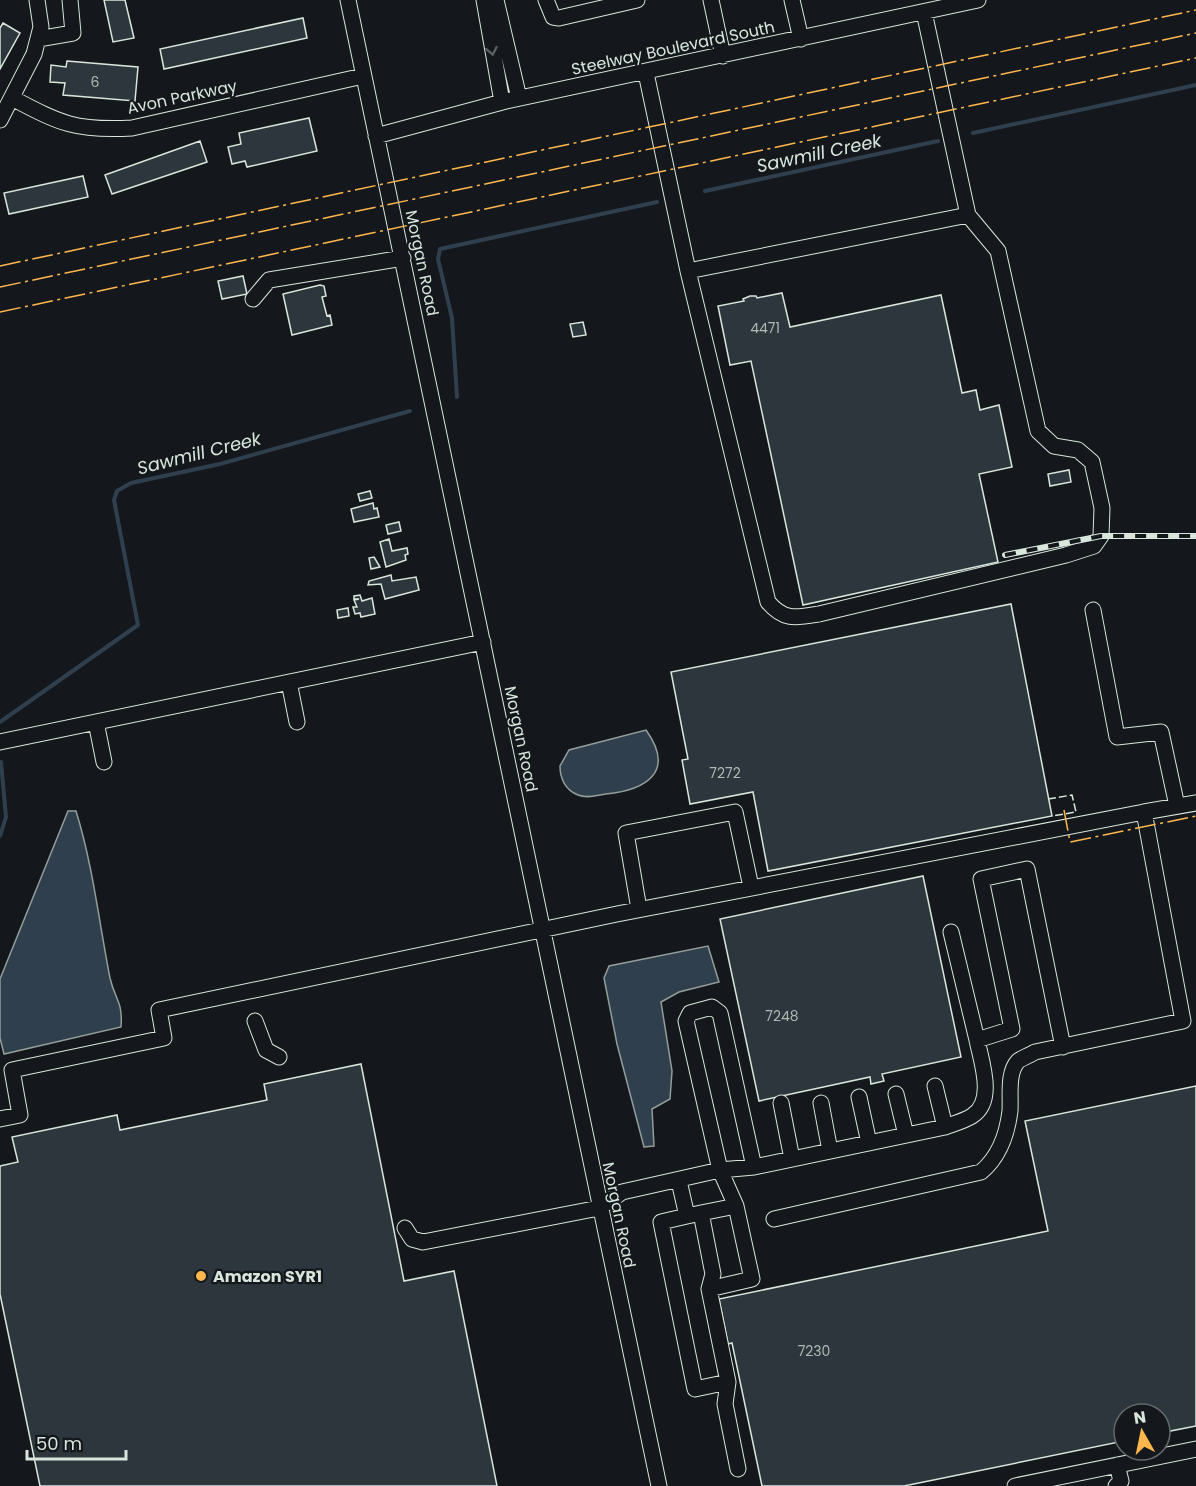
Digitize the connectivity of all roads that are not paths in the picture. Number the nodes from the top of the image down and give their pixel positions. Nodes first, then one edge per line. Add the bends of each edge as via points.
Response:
1 (37, 0) edge
2 (70, 0) edge
3 (348, 0) edge
4 (484, 0) edge
5 (496, 0) edge
6 (546, 0) edge
7 (637, 0) edge
8 (711, 0) edge
9 (792, 0) edge
10 (978, 0) edge
11 (955, 2) edge
12 (924, 12) junction
13 (38, 39) junction
14 (801, 39) junction
15 (723, 56) junction
16 (646, 73) junction
17 (363, 76) junction
18 (12, 98) junction
19 (519, 98) junction
20 (502, 102) junction
21 (0, 120) edge
22 (376, 136) junction
23 (968, 215) junction
24 (403, 258) junction
25 (688, 271) junction
26 (253, 299) dead end
27 (1093, 610) dead end
28 (483, 642) junction
29 (289, 682) junction
30 (96, 722) junction
31 (297, 722) dead end
32 (0, 742) edge
33 (104, 762) dead end
34 (1196, 803) edge
35 (1177, 806) junction
36 (1144, 812) junction
37 (751, 887) junction
38 (639, 909) junction
39 (542, 931) junction
40 (951, 933) dead end
41 (255, 1020) dead end
42 (1190, 1020) edge
43 (977, 1040) junction
44 (1063, 1047) junction
45 (279, 1057) dead end
46 (935, 1086) dead end
47 (896, 1094) dead end
48 (859, 1097) dead end
49 (781, 1103) dead end
50 (821, 1103) dead end
51 (0, 1119) edge
52 (945, 1127) junction
53 (906, 1135) junction
54 (869, 1143) junction
55 (830, 1151) junction
56 (792, 1159) junction
57 (754, 1167) junction
58 (720, 1170) junction
59 (679, 1181) junction
60 (736, 1206) junction
61 (599, 1208) junction
62 (694, 1214) junction
63 (774, 1219) dead end
64 (405, 1228) dead end
65 (709, 1289) junction
66 (728, 1382) junction
67 (1196, 1449) edge
68 (1117, 1465) junction
69 (738, 1470) dead end
70 (1057, 1482) edge
71 (659, 1486) edge
72 (1015, 1486) edge
73 (1116, 1486) edge

1 - 13 street via 41,27
2 - 13 street via 73,33
3 - 17 street, Morgan Road
4 -> 20 street
5 - 19 street
6 - 7 street via 553,17 559,18
8 - 15 street
9 - 14 street
10 - 11 street, Steelway Boulevard South
11 - 12 street, Steelway Boulevard South
12 - 14 street, Steelway Boulevard South
12 - 23 street
13 - 18 street
14 - 15 street, Steelway Boulevard South
15 - 16 street, Steelway Boulevard South
16 - 19 street, Steelway Boulevard South
16 - 25 street
17 - 18 street, Avon Parkway via 132,128 79,128
17 - 22 street, Morgan Road
18 - 21 street
19 - 20 street, Steelway Boulevard South
20 - 22 street, Steelway Boulevard South
22 - 24 street, Morgan Road
23 - 25 street
23 - 25 street via 998,251 1038,431 1054,446 1078,450 1092,462 1102,508 1101,536 1094,546 1066,555 819,614 796,618 778,614 768,602
24 - 26 street via 269,280
24 - 28 street, Morgan Road
27 - 35 street via 1117,737 1161,732
28 - 29 street
28 - 39 street, Morgan Road
29 - 30 street
29 - 31 street
30 - 32 street
30 - 33 street
34 - 35 street
35 - 36 street
36 - 37 street
36 - 42 street
37 - 38 street
37 - 38 street via 735,812 626,833
38 - 39 street
39 - 51 street via 159,1010 164,1038 12,1071 20,1115
39 - 61 street, Morgan Road
40 - 43 street
41 - 45 street via 266,1050
42 - 44 street
43 - 44 street via 1012,1029 981,879 1027,869
43 - 52 street via 986,1085 981,1103 973,1116
44 - 63 street via 1035,1052 1018,1062 1011,1078 1010,1113 1000,1148 994,1161 981,1172
46 - 52 street
47 - 53 street
48 - 54 street
49 - 56 street
50 - 55 street
52 - 53 street
53 - 54 street
54 - 55 street
55 - 56 street
56 - 57 street
57 - 58 street
57 - 58 street via 720,1013 712,1007 690,1012 687,1021
58 - 59 street
58 - 60 street
59 - 61 street via 622,1192
59 - 62 street
60 - 62 street
60 - 65 street via 752,1279
61 - 64 street via 423,1242 412,1239
61 - 71 street, Morgan Road
62 - 65 street via 713,1274
62 - 66 street via 661,1222 695,1389
65 - 66 street
66 - 69 street via 725,1404
67 - 68 street
68 - 70 street
68 - 73 street via 1121,1481
70 - 72 street

